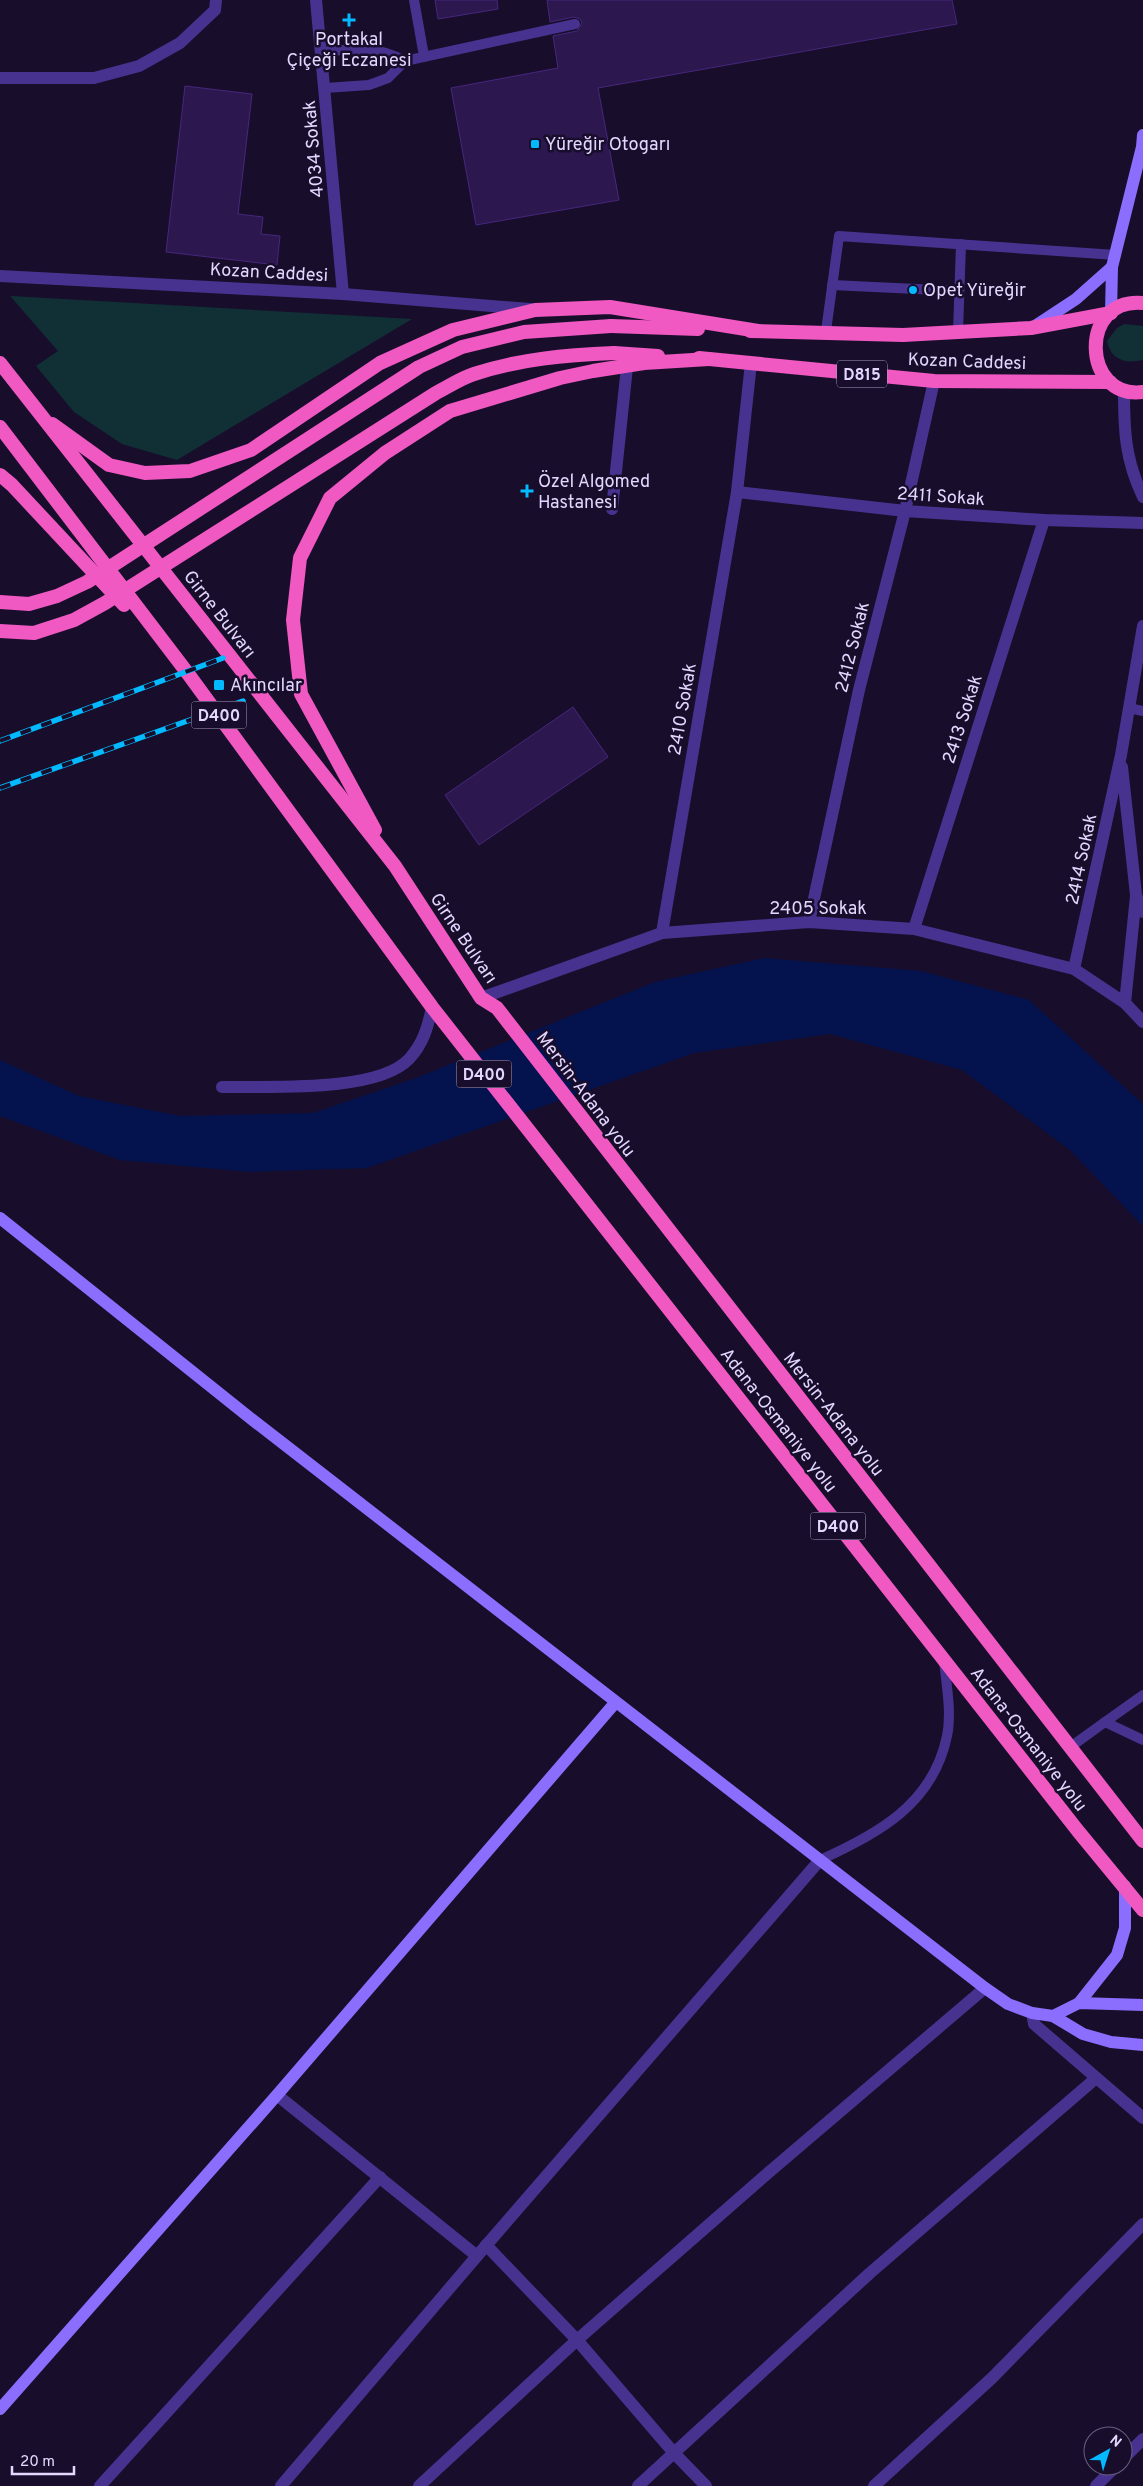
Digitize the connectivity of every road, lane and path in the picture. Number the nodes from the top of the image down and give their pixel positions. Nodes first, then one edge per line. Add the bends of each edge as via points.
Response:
1 (216, 0) edge
2 (316, 0) edge
3 (414, 0) edge
4 (575, 24) dead end
5 (322, 52) junction
6 (424, 56) junction
7 (405, 61) junction
8 (0, 78) edge
9 (325, 88) junction
10 (1143, 135) edge
11 (961, 244) junction
12 (1114, 261) junction
13 (0, 276) edge
14 (832, 285) junction
15 (960, 291) junction
16 (343, 294) junction
17 (1143, 303) edge
18 (535, 310) junction
19 (1110, 313) junction
20 (1031, 328) junction
21 (758, 331) junction
22 (826, 331) junction
23 (958, 332) junction
24 (709, 359) junction
25 (0, 363) edge
26 (751, 364) junction
27 (627, 367) junction
28 (934, 381) junction
29 (1110, 382) junction
30 (1124, 390) junction
31 (1143, 392) edge
32 (38, 414) junction
33 (0, 427) edge
34 (0, 475) edge
35 (737, 492) junction
36 (1143, 497) edge
37 (612, 509) dead end
38 (905, 511) junction
39 (1044, 520) junction
40 (1143, 522) edge
41 (0, 602) edge
42 (1143, 626) edge
43 (0, 631) edge
44 (189, 675) junction
45 (1129, 708) junction
46 (1143, 711) edge
47 (1121, 755) junction
48 (395, 866) junction
49 (1136, 895) junction
50 (1143, 912) edge
51 (809, 922) junction
52 (914, 929) junction
53 (662, 933) junction
54 (1074, 970) junction
55 (480, 998) junction
56 (1125, 1003) junction
57 (432, 1008) junction
58 (497, 1008) joint
59 (1143, 1022) edge
60 (222, 1087) dead end
61 (0, 1218) edge
62 (944, 1660) junction
63 (1143, 1695) edge
64 (615, 1703) junction
65 (1105, 1722) junction
66 (1143, 1740) edge
67 (1069, 1748) junction
68 (1143, 1841) edge
69 (820, 1860) junction
70 (1124, 1886) junction
71 (1143, 1910) edge
72 (984, 1988) junction
73 (1079, 2004) junction
74 (1143, 2006) edge
75 (1032, 2013) junction
76 (1053, 2016) junction
77 (1142, 2044) edge
78 (1095, 2079) junction
79 (277, 2095) junction
80 (1143, 2118) edge
81 (380, 2177) junction
82 (1143, 2224) edge
83 (486, 2245) junction
84 (477, 2256) junction
85 (577, 2340) junction
86 (0, 2409) edge
87 (1143, 2439) edge
88 (1133, 2449) edge
89 (674, 2453) junction
90 (1106, 2476) edge
91 (100, 2486) edge
92 (281, 2486) edge
93 (419, 2486) edge
94 (638, 2486) edge
95 (706, 2486) edge
96 (874, 2486) edge
97 (1096, 2486) edge

1 - 8 street via 215,10 180,42 139,66 94,78
2 - 5 street, 4034 Sokak
3 - 6 lane
4 - 6 lane
5 - 7 lane via 364,48 388,52
5 - 9 street, 4034 Sokak
6 - 7 lane
7 - 9 lane via 388,78 369,85
9 - 16 street, 4034 Sokak
10 - 12 main road
11 - 12 lane
11 - 14 lane via 838,236
11 - 15 lane
12 - 19 main road
12 - 20 main road via 1076,299
13 - 16 street, Kozan Caddesi
14 - 15 lane
14 - 22 lane
15 - 23 lane
16 - 18 street, Kozan Caddesi
17 - 19 highway, Kozan Caddesi via 1123,305
18 - 21 highway via 610,307
18 - 32 highway via 453,330 380,363 251,450 190,471 145,473 108,465
19 - 20 highway, Kozan Caddesi
19 - 29 highway, D815 via 1100,325 1095,347 1100,370
20 - 23 highway, Kozan Caddesi
21 - 22 highway, Kozan Caddesi
21 - 41 highway, bridge via 611,326 524,332 462,347 419,367 87,582 29,604
22 - 23 highway, Kozan Caddesi via 903,335
24 - 26 highway, Kozan Caddesi / D815
24 - 27 highway
24 - 43 highway, Kozan Caddesi / D815, bridge via 614,353 569,355 525,361 472,374 436,393 90,612 34,633
25 - 32 highway, Girne Bulvarı / D400
26 - 28 highway, Kozan Caddesi / D815
26 - 35 street, 2410 Sokak
27 - 37 street
27 - 48 highway via 560,378 450,411 385,453 330,498 300,558 293,620 301,694
28 - 29 highway, Kozan Caddesi / D815
28 - 38 street, 2412 Sokak
29 - 30 highway, D815
30 - 31 highway, D815
30 - 36 street via 1124,437 1134,479
32 - 48 highway, Girne Bulvarı / D400
33 - 44 highway, D400
34 - 44 highway
35 - 38 street, 2411 Sokak
35 - 53 street, 2410 Sokak
38 - 39 street, 2411 Sokak
38 - 51 street, 2412 Sokak via 859,690
39 - 40 street, 2411 Sokak
39 - 52 street, 2413 Sokak
42 - 45 street, 2414 Sokak
44 - 57 highway, D400
45 - 46 lane
45 - 47 street, 2414 Sokak
47 - 49 street, 2414 Sokak
47 - 54 street, 2414 Sokak
48 - 55 highway, Girne Bulvarı / D400
49 - 50 street, 2414 Sokak
49 - 56 street
51 - 52 street, 2405 Sokak
51 - 53 street, 2405 Sokak
52 - 54 street, 2405 Sokak
53 - 55 street, 2405 Sokak
54 - 56 street, 2405 Sokak
55 - 58 highway, Girne Bulvarı / D400
56 - 59 street, 2405 Sokak
57 - 60 street via 425,1037 408,1060 378,1077 341,1084
57 - 62 highway, Adana-Osmaniye yolu / D400
58 - 67 highway, Mersin-Adana yolu / D400
61 - 64 main road
62 - 69 lane via 948,1735 926,1788 899,1817 852,1846
62 - 70 highway, Adana-Osmaniye yolu / D400
63 - 65 lane
64 - 69 main road
64 - 79 main road
65 - 66 lane
65 - 67 lane
67 - 68 highway, Mersin-Adana yolu / D400 via 1116,1803
69 - 72 main road
69 - 83 street
70 - 71 highway, Adana-Osmaniye yolu / D400
70 - 73 main road via 1125,1928 1117,1955
72 - 75 main road via 1008,2004
72 - 85 street
73 - 74 main road
73 - 76 main road
75 - 76 main road
75 - 78 street via 1034,2024
76 - 77 main road via 1083,2034 1111,2042
78 - 80 street
78 - 89 street via 870,2273
79 - 81 street
79 - 86 main road
81 - 84 street
81 - 91 street
82 - 96 street via 992,2378
83 - 84 street
83 - 85 street
84 - 92 street
85 - 89 street
85 - 93 street
87 - 88 street
89 - 94 street
89 - 95 street
90 - 97 street

